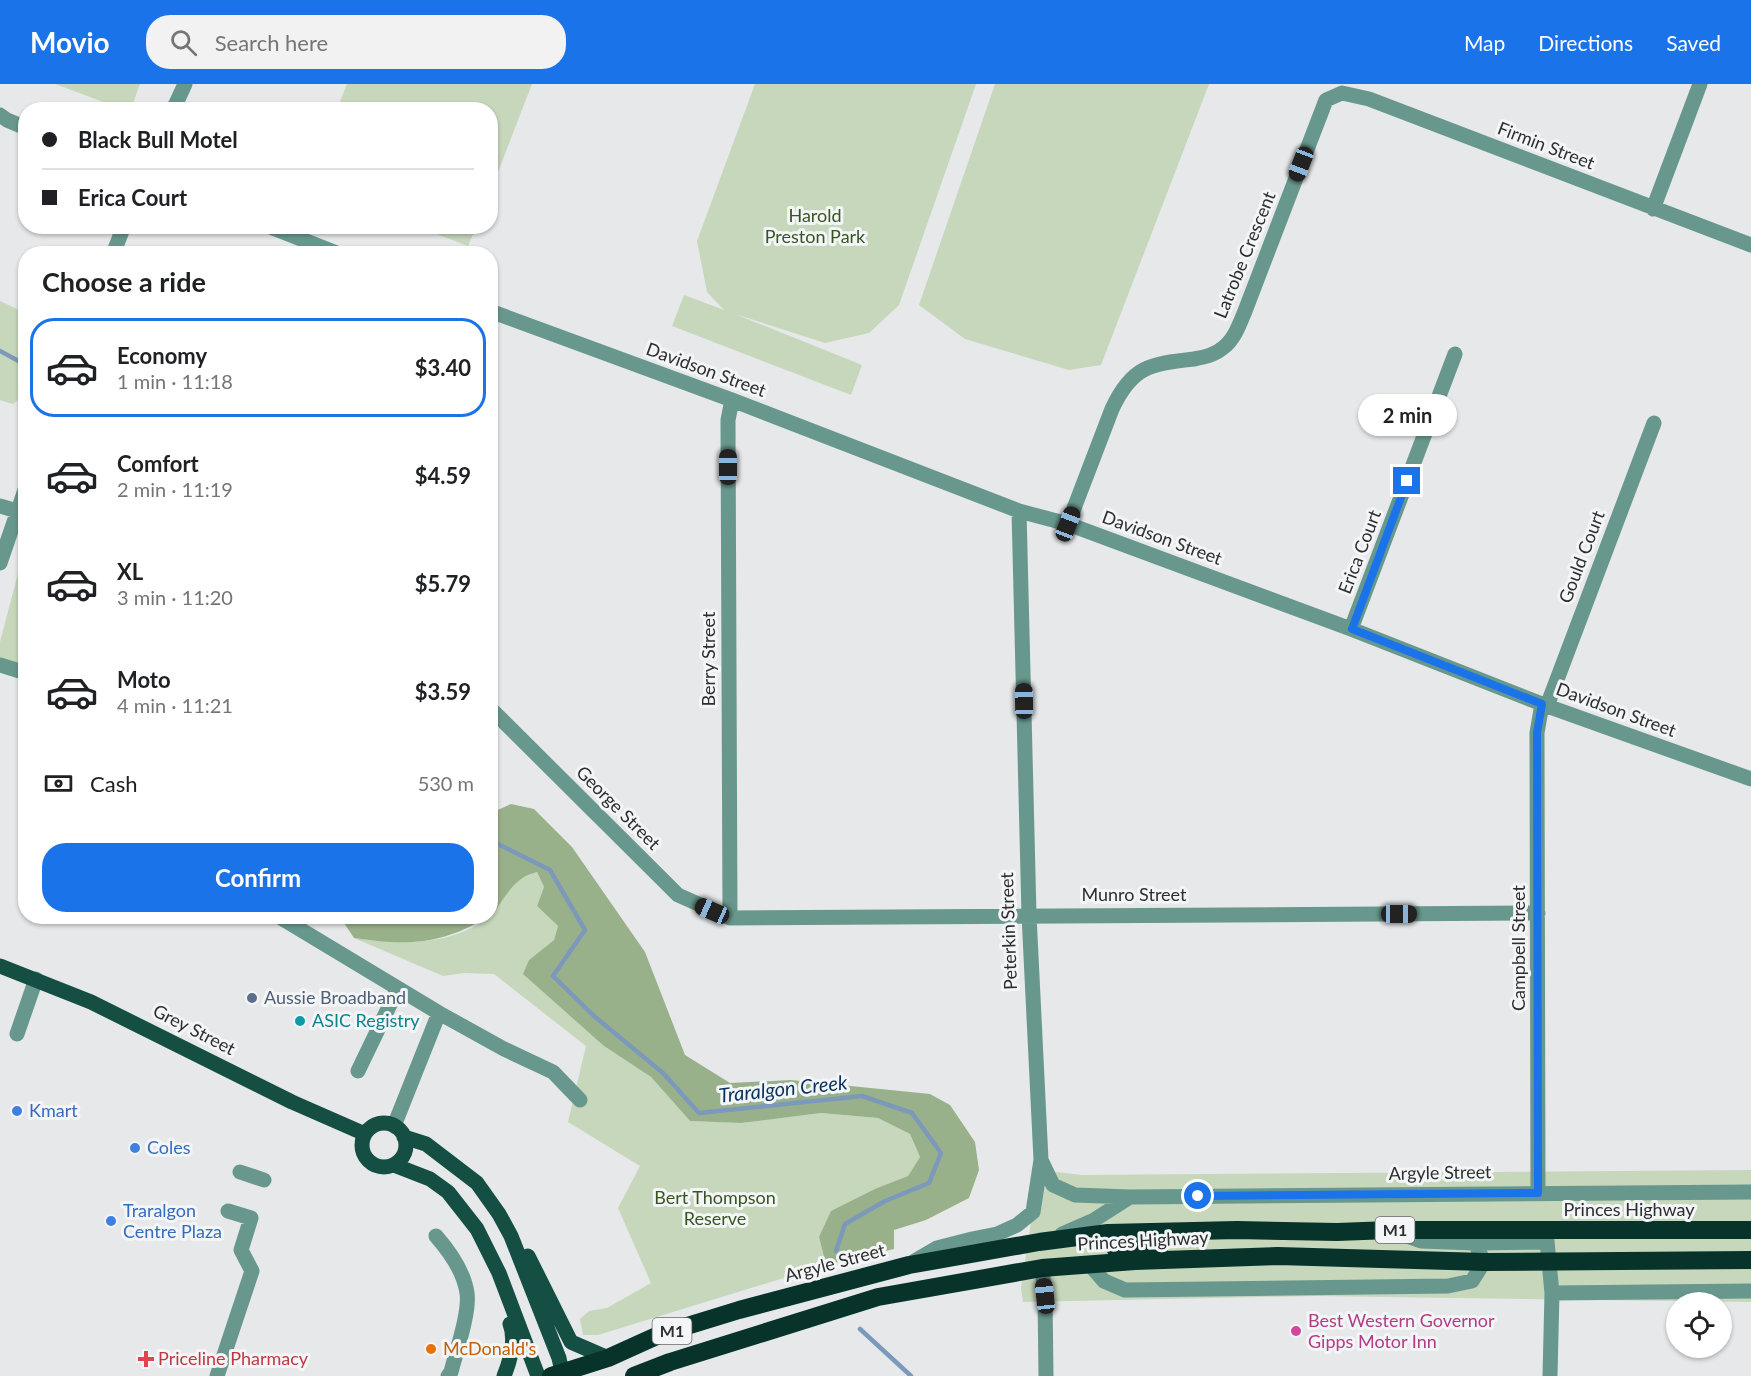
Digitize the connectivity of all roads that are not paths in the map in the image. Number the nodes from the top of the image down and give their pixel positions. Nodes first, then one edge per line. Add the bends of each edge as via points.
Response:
1 (185, 84) edge
2 (1701, 84) edge
3 (1326, 100) joint
4 (177, 102) edge
5 (4, 118) edge
6 (18, 124) edge
7 (1653, 209) junction
8 (288, 234) edge
9 (1751, 245) edge
10 (319, 246) edge
11 (498, 314) edge
12 (1455, 354) dead end
13 (732, 400) junction
14 (1654, 423) dead end
15 (0, 506) edge
16 (17, 511) joint
17 (1019, 511) junction
18 (1068, 524) junction
19 (0, 563) edge
20 (1352, 629) junction
21 (0, 665) edge
22 (18, 671) edge
23 (1545, 705) junction
24 (498, 716) edge
25 (1751, 778) edge
26 (1538, 914) junction
27 (1029, 915) junction
28 (730, 918) junction
29 (291, 924) edge
30 (1, 967) edge
31 (36, 979) junction
32 (398, 988) junction
33 (439, 1013) junction
34 (17, 1034) dead end
35 (358, 1071) dead end
36 (580, 1100) dead end
37 (399, 1131) junction
38 (365, 1134) junction
39 (1041, 1160) junction
40 (394, 1165) junction
41 (240, 1172) dead end
42 (264, 1180) dead end
43 (1751, 1192) edge
44 (1538, 1193) junction
45 (1130, 1197) junction
46 (228, 1211) dead end
47 (500, 1214) junction
48 (1103, 1214) junction
49 (477, 1229) junction
50 (1390, 1230) junction
51 (1751, 1230) edge
52 (1108, 1233) junction
53 (436, 1236) dead end
54 (511, 1236) junction
55 (1546, 1236) junction
56 (1039, 1242) junction
57 (1475, 1243) junction
58 (1278, 1256) junction
59 (1751, 1260) edge
60 (1548, 1261) junction
61 (1484, 1262) junction
62 (909, 1265) junction
63 (1090, 1265) junction
64 (1042, 1268) junction
65 (1751, 1291) edge
66 (1552, 1293) junction
67 (608, 1358) junction
68 (558, 1375) edge
69 (217, 1376) edge
70 (448, 1376) edge
71 (504, 1376) edge
72 (538, 1376) edge
73 (634, 1376) edge
74 (1046, 1376) edge
75 (1550, 1376) edge

1 - 4 street
2 - 7 street
3 - 7 street, Firmin Street via 1342,93 1369,99
3 - 18 street, Latrobe Crescent via 1233,337 1209,357 1144,368 1132,378 1112,409
5 - 6 street
7 - 9 street, Firmin Street
8 - 10 street
11 - 13 street, Davidson Street
12 - 20 street, Erica Court
13 - 17 street, Davidson Street
13 - 28 street, Berry Street via 728,420
14 - 23 street, Gould Court
15 - 16 street
16 - 19 street
17 - 18 street, Davidson Street
17 - 27 street, Peterkin Street
18 - 20 street, Davidson Street
20 - 23 street, Davidson Street
21 - 22 street
23 - 25 street, Davidson Street
23 - 26 street, Campbell Street via 1537,733
24 - 28 street, George Street via 678,895
26 - 27 street, Munro Street
26 - 44 street, Campbell Street
27 - 28 street, Munro Street
27 - 39 street, Peterkin Street
29 - 32 street
30 - 31 main road, Grey Street
31 - 34 street
31 - 38 main road, Grey Street
32 - 33 street
32 - 35 street
33 - 36 street via 554,1072
33 - 37 street
37 - 38 main road via 379,1124
37 - 40 main road via 405,1150
37 - 47 main road via 426,1144 477,1183
38 - 40 main road via 362,1144 369,1162 384,1167
39 - 45 street, Argyle Street via 1053,1185 1075,1195
39 - 62 street, Peterkin Street via 1033,1212 1017,1225 998,1234 937,1248
40 - 49 main road via 430,1179 448,1192
41 - 42 street
43 - 44 street, Argyle Street
44 - 45 street, Argyle Street
45 - 48 street, Argyle Street
46 - 69 street via 251,1218 242,1250 252,1271
47 - 49 main road
47 - 54 main road
48 - 52 street
48 - 56 street, Argyle Street
49 - 71 main road via 512,1330
49 - 72 main road via 499,1273
50 - 52 highway, Princes Highway / M1
50 - 55 highway, Princes Highway / M1
50 - 57 street via 1420,1241
51 - 55 highway, Princes Highway / M1
52 - 56 highway, Princes Highway / M1
52 - 58 highway via 1115,1248 1233,1250
53 - 70 street via 462,1276 468,1295
54 - 67 main road via 520,1241 571,1342
54 - 68 main road via 559,1358
55 - 57 street
55 - 60 street
56 - 62 highway, Argyle Street / M1
56 - 64 highway
57 - 61 street
58 - 61 highway, Princes Highway / M1
58 - 63 highway, Princes Highway / M1
59 - 60 highway, Princes Highway / M1
60 - 61 highway, Princes Highway / M1
60 - 66 street
61 - 63 street via 1472,1281 1448,1286 1125,1290 1104,1281
62 - 67 highway, Argyle Street / M1 via 661,1334
63 - 64 highway, Princes Highway / M1
64 - 73 highway, M1 via 878,1297
64 - 74 street
65 - 66 street
66 - 75 street
67 - 68 highway, Argyle Street / M1

